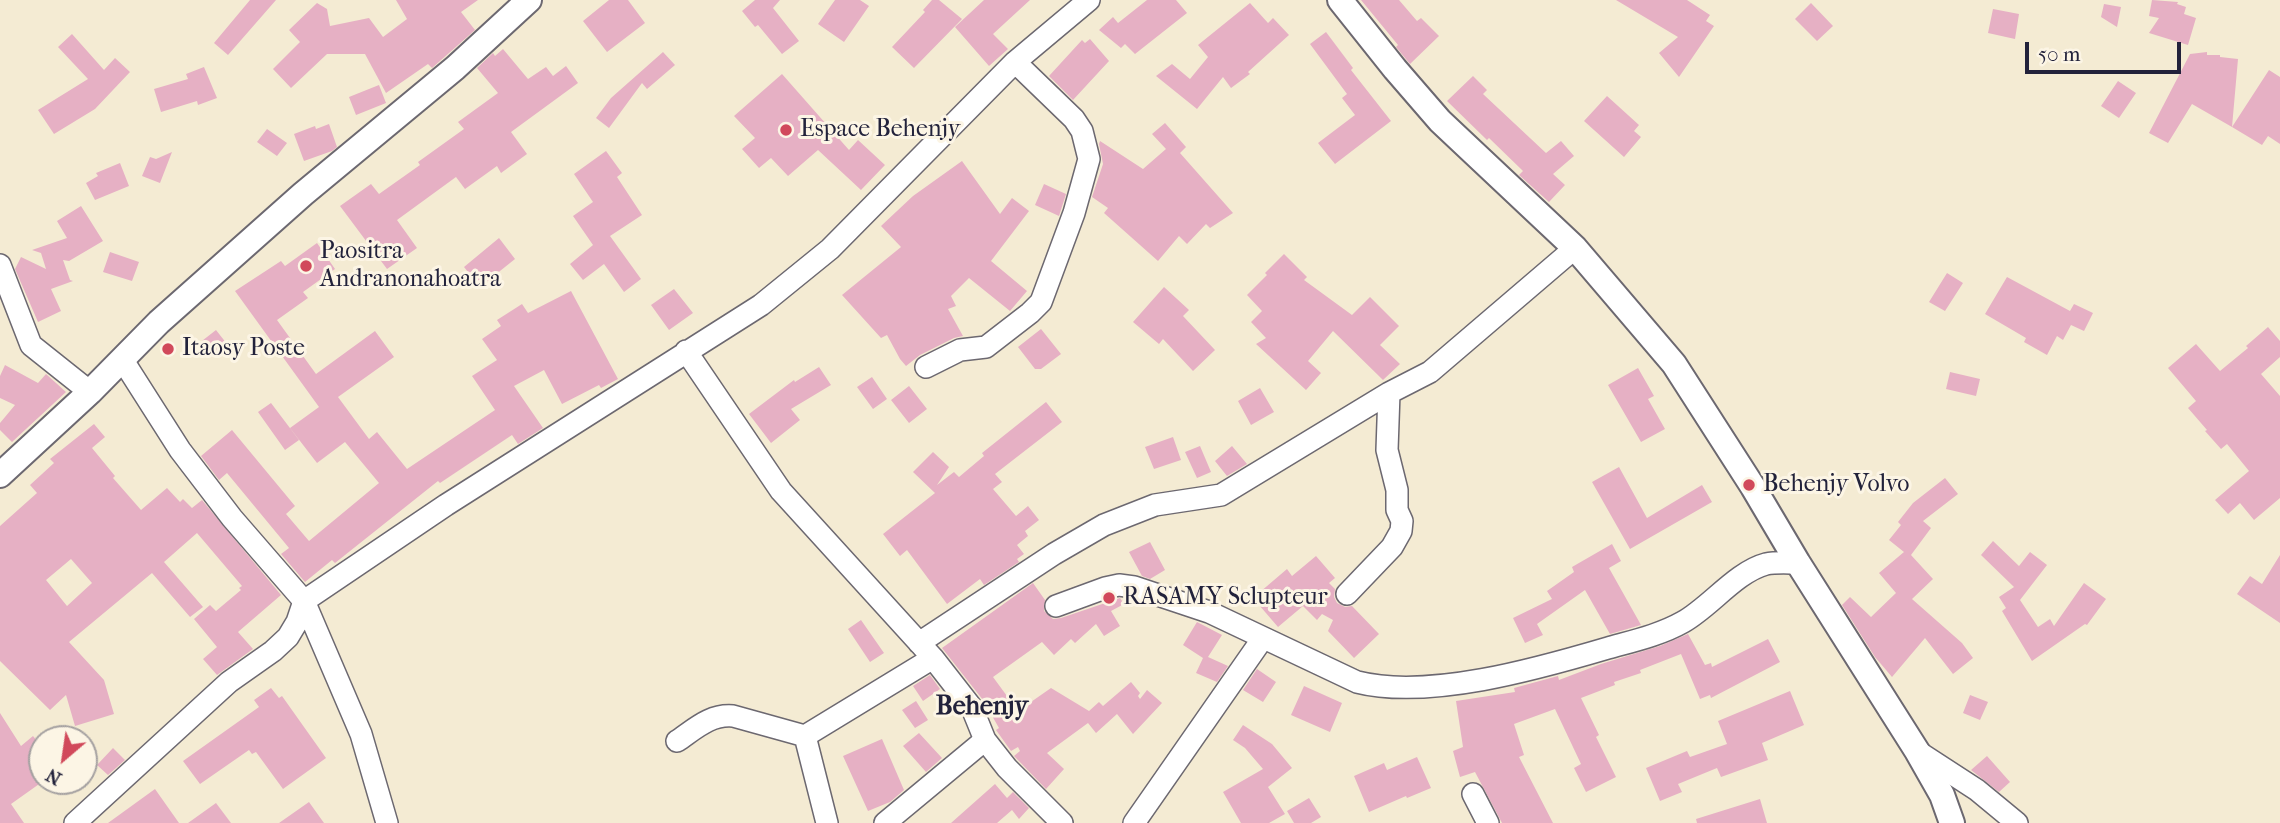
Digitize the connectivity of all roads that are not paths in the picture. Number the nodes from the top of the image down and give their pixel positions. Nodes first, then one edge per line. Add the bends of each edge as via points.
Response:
1 (529, 0) edge
2 (1089, 0) edge
3 (1340, 0) edge
4 (1015, 62) junction
5 (1575, 248) junction
6 (0, 265) edge
7 (686, 351) junction
8 (122, 359) junction
9 (926, 367) dead end
10 (90, 392) junction
11 (1389, 393) junction
12 (0, 475) edge
13 (1798, 563) junction
14 (1347, 594) dead end
15 (304, 601) junction
16 (1056, 606) dead end
17 (1263, 638) junction
18 (926, 650) junction
19 (806, 736) junction
20 (985, 740) junction
21 (677, 741) dead end
22 (1917, 751) junction
23 (1473, 794) dead end
24 (75, 823) edge
25 (387, 823) edge
26 (827, 823) edge
27 (885, 823) edge
28 (1062, 823) edge
29 (1133, 823) edge
30 (1489, 823) edge
31 (1952, 823) edge
32 (2017, 823) edge

1 - 8 street via 303,194
2 - 4 street
3 - 5 street via 1440,121
4 - 7 street via 830,249 761,305
4 - 9 street via 1082,131 1088,159 1081,189 1041,302 986,347 960,350
5 - 11 street via 1430,372
5 - 13 street via 1674,364
6 - 10 street via 31,345
7 - 15 street
7 - 18 street via 781,491
8 - 10 street
8 - 15 street via 180,450
10 - 12 street
11 - 14 street via 1387,450 1401,531 1392,547
11 - 18 street via 1221,495 1155,505 1104,525 1054,554
13 - 17 street via 1767,564 1750,571 1685,621 1659,633 1570,659 1438,686 1378,687 1357,682
13 - 22 street
15 - 24 street via 288,637 229,682
15 - 25 street via 361,733
16 - 17 street via 1105,588 1134,586 1190,604
17 - 29 street
18 - 19 street
18 - 20 street via 972,708
19 - 21 street via 721,715
19 - 26 street
20 - 27 street
20 - 28 street
22 - 31 street
22 - 32 street
23 - 30 street

